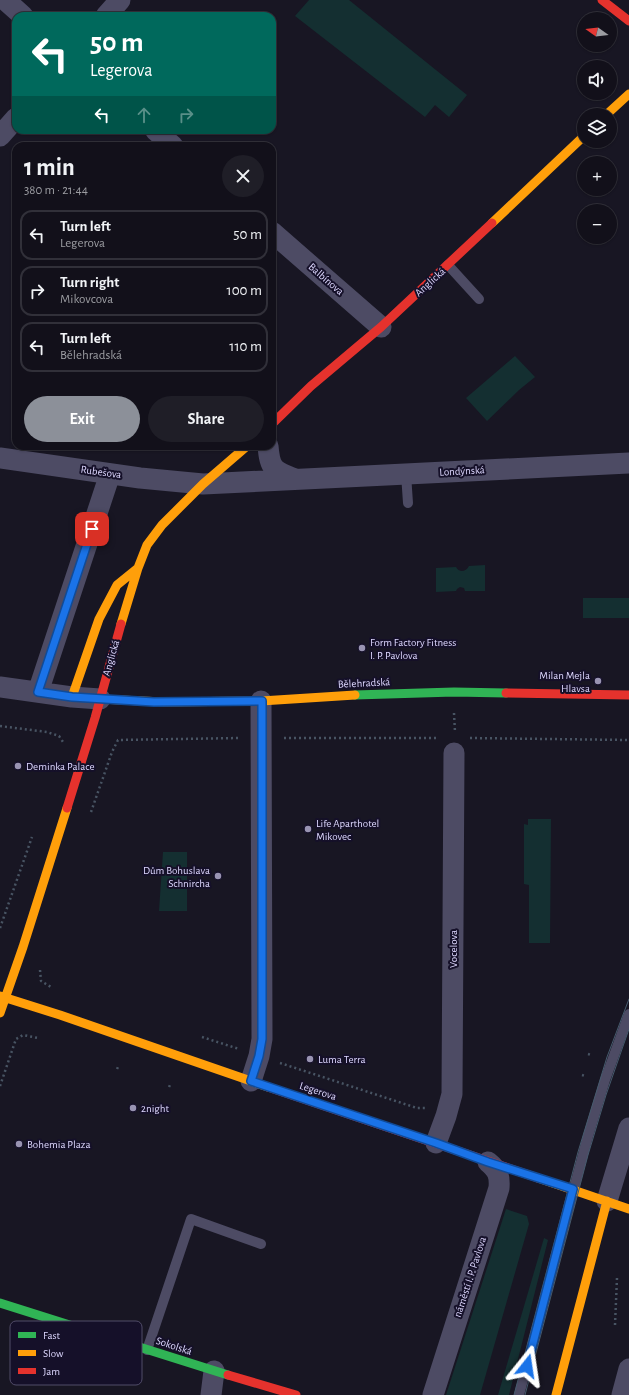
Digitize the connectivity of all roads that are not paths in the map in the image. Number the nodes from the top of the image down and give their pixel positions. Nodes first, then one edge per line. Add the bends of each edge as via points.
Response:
1 (5, 0) edge
2 (120, 0) edge
3 (602, 0) edge
4 (18, 12) edge
5 (110, 12) edge
6 (629, 21) edge
7 (629, 94) edge
8 (614, 108) edge
9 (12, 122) edge
10 (160, 134) edge
11 (0, 136) edge
12 (168, 142) edge
13 (577, 143) edge
14 (276, 235) edge
15 (448, 265) junction
16 (479, 299) dead end
17 (381, 326) junction
18 (276, 421) edge
19 (242, 450) edge
20 (268, 450) edge
21 (0, 458) edge
22 (629, 463) edge
23 (110, 474) junction
24 (406, 474) junction
25 (295, 479) junction
26 (203, 484) junction
27 (408, 503) dead end
28 (138, 568) junction
29 (0, 687) edge
30 (38, 692) junction
31 (629, 695) edge
32 (72, 697) junction
33 (100, 699) junction
34 (262, 701) junction
35 (454, 746) road end
36 (3, 997) edge
37 (0, 1013) edge
38 (629, 1014) edge
39 (251, 1081) junction
40 (629, 1128) edge
41 (436, 1143) junction
42 (488, 1162) junction
43 (573, 1189) junction
44 (607, 1201) junction
45 (629, 1209) edge
46 (260, 1244) dead end
47 (0, 1304) edge
48 (54, 1321) edge
49 (142, 1348) edge
50 (147, 1350) junction
51 (629, 1369) edge
52 (214, 1371) junction
53 (211, 1395) edge
54 (296, 1395) edge
55 (433, 1395) edge
56 (520, 1395) edge
57 (556, 1395) edge
58 (622, 1395) edge

1 - 4 street
2 - 5 street
3 - 6 street
7 - 8 street
9 - 11 street
10 - 12 street
13 - 15 street, Anglická
14 - 17 street, Balbínova
15 - 16 lane
15 - 17 street, Anglická
17 - 18 street, Anglická via 311,386
19 - 26 street, Anglická
20 - 25 street, Londýnská via 269,460 277,472
21 - 23 street, Rubešova
22 - 24 street, Londýnská
23 - 26 street, Rubešova
23 - 30 street
24 - 25 street, Londýnská
24 - 27 lane
25 - 26 street, Londýnská
26 - 28 street, Anglická via 162,525 147,545
28 - 32 street via 117,585 103,612
28 - 33 street, Anglická
29 - 30 street
30 - 32 street
31 - 34 street, Bělehradská via 380,693
32 - 33 street
33 - 34 street, Bělehradská via 163,702
33 - 36 street, Anglická via 23,947
34 - 39 street via 262,1039
35 - 41 street, Vocelova via 452,1094
36 - 37 street, Anglická
36 - 39 street, Legerova
38 - 43 lane via 605,1080
39 - 41 street, Legerova
40 - 44 street
41 - 42 street, Legerova
42 - 43 street, Legerova
42 - 55 street, náměstí I. P. Pavlova via 499,1174 499,1188
43 - 44 street, Legerova
43 - 56 lane
44 - 45 street, Legerova
44 - 57 street
46 - 50 lane via 191,1219
47 - 48 street, Sokolská
49 - 50 street, Sokolská
50 - 52 street, Sokolská
51 - 58 street
52 - 53 street
52 - 54 street, Sokolská

